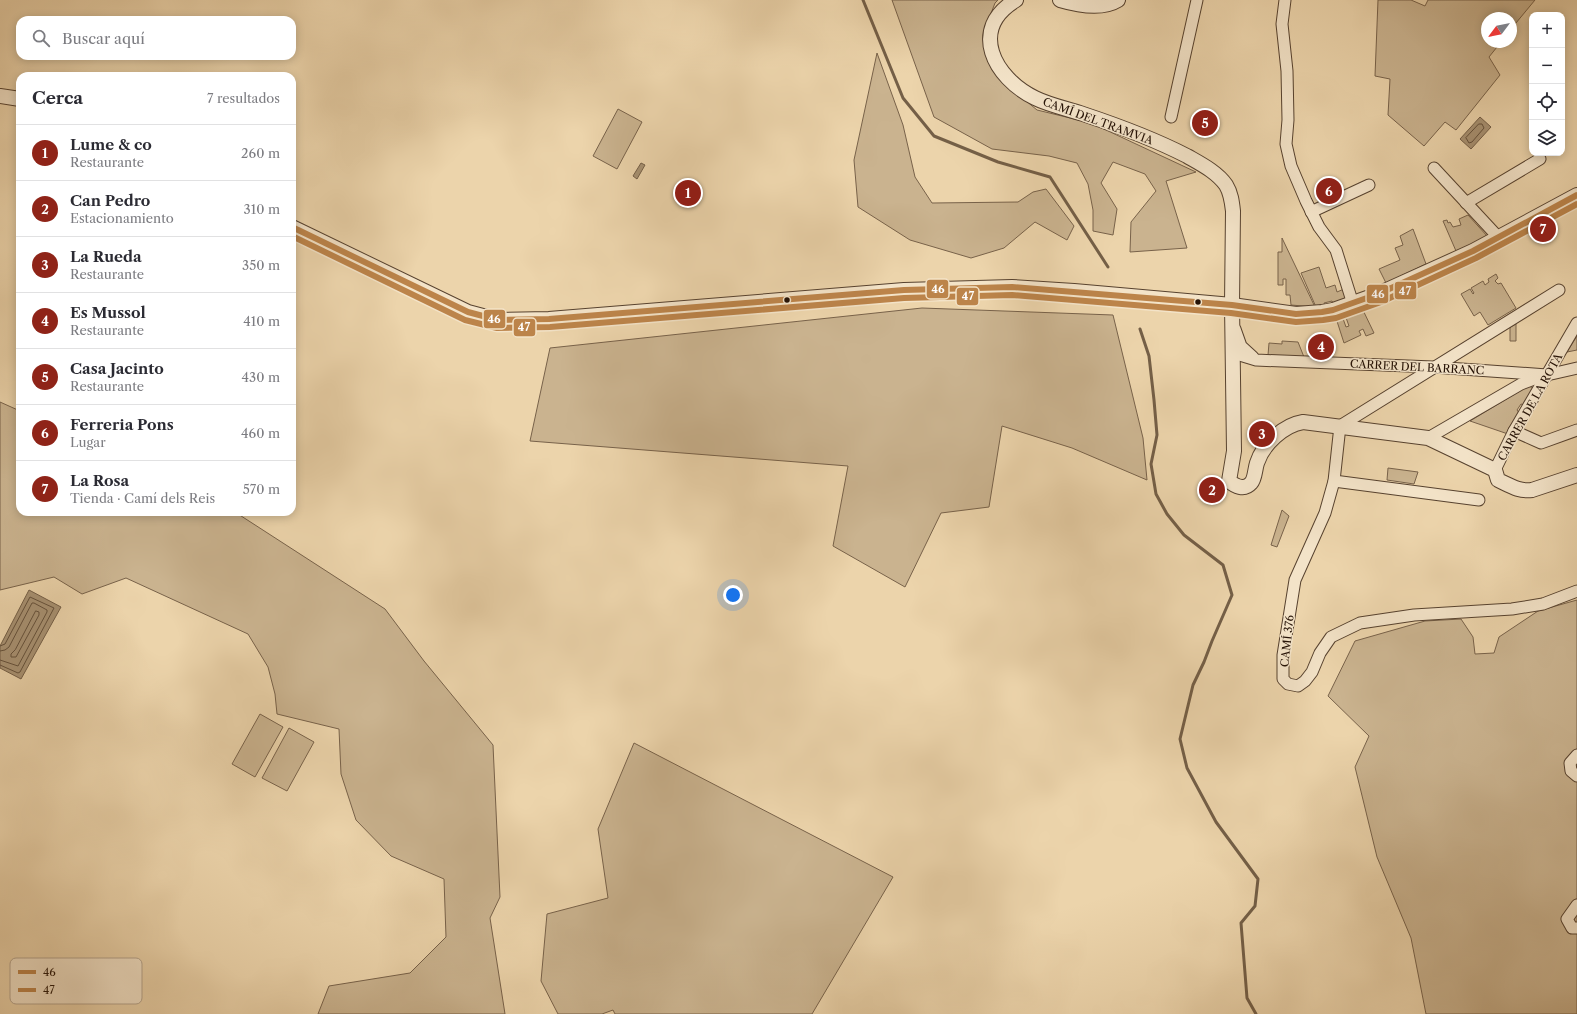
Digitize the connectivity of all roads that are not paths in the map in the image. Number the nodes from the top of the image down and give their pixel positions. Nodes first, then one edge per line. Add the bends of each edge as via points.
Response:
1 (1016, 0) edge
2 (1060, 0) edge
3 (1118, 0) edge
4 (1197, 0) edge
5 (1285, 0) edge
6 (0, 96) edge
7 (16, 98) edge
8 (1171, 117) dead end
9 (1540, 159) dead end
10 (1434, 168) dead end
11 (1369, 185) dead end
12 (1577, 195) edge
13 (1466, 203) junction
14 (1311, 212) junction
15 (296, 229) edge
16 (1499, 238) junction
17 (1559, 290) dead end
18 (1353, 304) junction
19 (1232, 305) junction
20 (1232, 320) junction
21 (1577, 323) edge
22 (1233, 353) junction
23 (1256, 360) junction
24 (1434, 367) junction
25 (1577, 368) edge
26 (1547, 375) junction
27 (1340, 426) junction
28 (1577, 430) edge
29 (1514, 431) junction
30 (1428, 438) junction
31 (1495, 470) junction
32 (1577, 475) edge
33 (1334, 481) junction
34 (1479, 500) dead end
35 (1577, 591) edge
36 (1577, 756) edge
37 (1577, 776) edge
38 (1577, 905) edge
39 (1577, 928) edge

1 - 19 street, CAMÍ DEL TRAMVIA via 994,20 990,35 990,50 1012,84 1035,98 1129,130 1175,150 1214,173 1225,185 1232,198 1233,211
2 - 3 street via 1077,5 1103,5
4 - 8 street
5 - 14 street via 1282,24 1287,71 1286,144 1291,166
6 - 7 street
9 - 13 street
10 - 13 street
11 - 14 street
12 - 16 street
13 - 16 street
14 - 18 street via 1336,250
15 - 19 street via 468,312 498,320 542,319 904,290 1012,287
16 - 18 street
17 - 24 street
18 - 19 street via 1322,312 1296,314
19 - 20 street, CAMÍ DEL TRAMVIA
20 - 22 street, CAMÍ DEL TRAMVIA
20 - 23 street via 1241,346
21 - 26 street, CARRER DE LA ROTA
22 - 23 street, CARRER DEL BARRANC
22 - 27 street, CAMÍ DEL TRAMVIA via 1234,451 1229,481 1235,486 1246,487 1251,483 1262,452 1276,436 1291,425 1304,422
23 - 24 street, CARRER DEL BARRANC
24 - 26 street, CARRER DEL BARRANC
24 - 27 street
25 - 26 street, CARRER DEL BARRANC
26 - 29 street, CARRER DE LA ROTA
26 - 30 street via 1521,384
27 - 30 street
27 - 33 street, CAMÍ 376
28 - 29 street via 1541,443
29 - 31 street, CARRER DE LA ROTA
30 - 31 street
31 - 32 street via 1498,480 1524,491
33 - 34 street
33 - 35 street, CAMÍ 376 via 1324,517 1295,580 1283,656 1283,679 1288,684 1298,686 1305,681 1332,636 1360,623 1414,614 1512,609 1542,604
36 - 37 street via 1570,763 1571,770
38 - 39 street via 1567,919 1572,928

